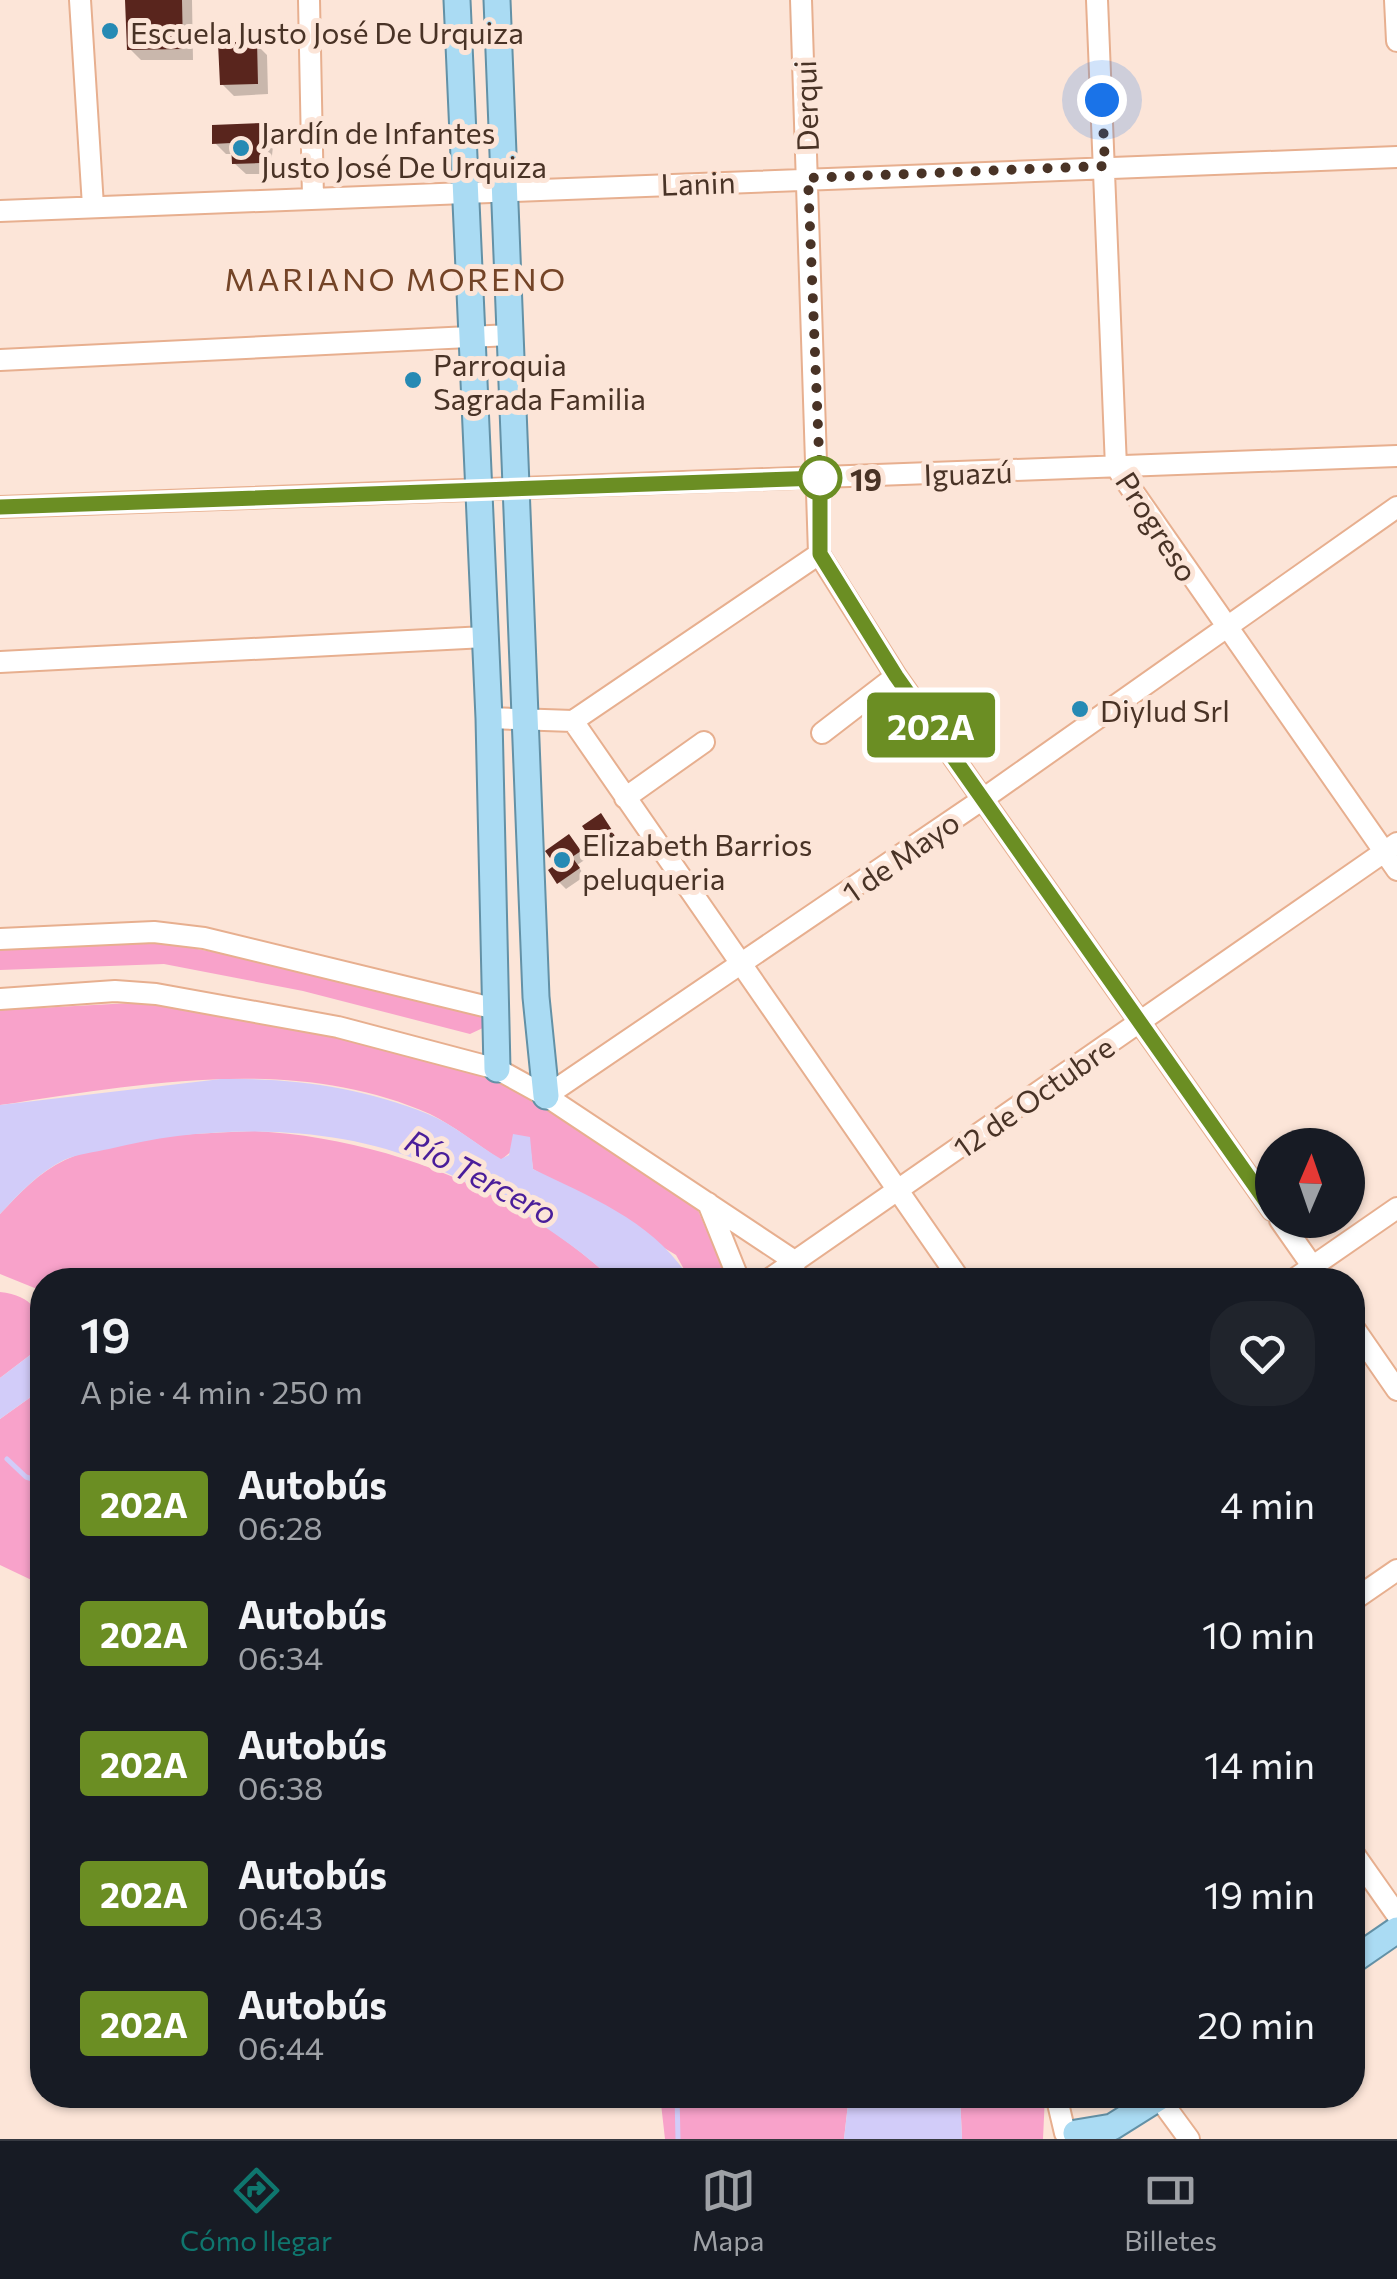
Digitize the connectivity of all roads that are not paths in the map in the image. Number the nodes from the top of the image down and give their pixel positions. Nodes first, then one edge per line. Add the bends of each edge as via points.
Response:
1 (80, 0) edge
2 (309, 0) edge
3 (457, 0) edge
4 (497, 0) edge
5 (801, 0) edge
6 (1097, 0) edge
7 (1395, 0) edge
8 (1397, 41) edge
9 (1397, 157) edge
10 (1105, 166) junction
11 (808, 178) junction
12 (504, 189) junction
13 (464, 190) junction
14 (314, 198) junction
15 (93, 206) junction
16 (0, 211) edge
17 (510, 335) junction
18 (470, 336) junction
19 (0, 360) edge
20 (1397, 456) edge
21 (1116, 467) junction
22 (820, 478) junction
23 (518, 486) junction
24 (477, 487) junction
25 (0, 507) edge
26 (1397, 507) edge
27 (820, 554) junction
28 (1226, 627) junction
29 (485, 638) junction
30 (0, 662) edge
31 (896, 676) junction
32 (528, 717) junction
33 (489, 718) junction
34 (573, 721) junction
35 (822, 734) dead end
36 (704, 742) dead end
37 (625, 798) junction
38 (983, 799) junction
39 (1391, 848) edge
40 (1397, 870) edge
41 (0, 939) edge
42 (740, 966) junction
43 (0, 999) edge
44 (496, 1009) junction
45 (1138, 1023) junction
46 (497, 1069) junction
47 (546, 1096) junction
48 (1255, 1186) edge
49 (898, 1190) junction
50 (707, 1201) junction
51 (1397, 1208) edge
52 (1293, 1238) edge
53 (796, 1262) junction
54 (734, 1268) edge
55 (787, 1268) edge
56 (952, 1268) edge
57 (1314, 1268) edge
58 (1323, 1268) edge
59 (1365, 1344) edge
60 (1397, 1390) edge
61 (1397, 1570) edge
62 (1365, 1592) edge
63 (1365, 1869) edge
64 (1397, 1914) edge
65 (1397, 1930) edge
66 (1365, 1952) edge
67 (1061, 2108) edge
68 (1143, 2108) edge
69 (1169, 2108) edge
70 (1124, 2121) junction
71 (1071, 2136) edge
72 (1105, 2139) edge
73 (1189, 2139) edge

1 - 15 street
2 - 14 street
3 - 13 main road
4 - 12 main road
5 - 11 street, Derqui
6 - 10 street, Progreso
7 - 8 street
9 - 10 street, Lanin
10 - 11 street, Lanin
10 - 21 street, Progreso
11 - 12 street, Lanin
11 - 22 street, Derqui
12 - 13 street, Lanin
12 - 17 main road
13 - 14 street, Lanin
13 - 18 main road
14 - 15 street, Lanin
15 - 16 street, Lanin
17 - 18 street
17 - 23 main road
18 - 19 street
18 - 24 main road
20 - 21 street, Iguazú
21 - 22 street, Iguazú
21 - 28 street, Progreso
22 - 23 street, Iguazú
22 - 27 street, Derqui
23 - 24 street, Iguazú
23 - 32 main road
24 - 25 street, Iguazú
24 - 29 main road
26 - 28 street, 1 de Mayo
27 - 31 street
27 - 34 street
28 - 38 street, 1 de Mayo
28 - 39 street, Progreso
29 - 30 street
29 - 33 main road
31 - 35 street
31 - 38 street
32 - 33 street
32 - 34 street
32 - 47 main road via 536,996
33 - 44 main road
34 - 37 street
36 - 37 street
37 - 42 street
38 - 42 street, 1 de Mayo
38 - 45 street
39 - 40 street, Progreso
39 - 45 street, 12 de Octubre
41 - 44 street via 154,932 204,938
42 - 47 street, 1 de Mayo
42 - 49 street
43 - 46 street via 115,991 171,996 338,1028
44 - 46 main road
45 - 48 street
45 - 49 street, 12 de Octubre
46 - 47 street
47 - 50 street
49 - 53 street, 12 de Octubre
49 - 56 street
50 - 53 street
50 - 54 street
51 - 58 street
52 - 57 street
53 - 55 street, 12 de Octubre
59 - 60 street
61 - 62 street
63 - 64 street
65 - 66 main road
67 - 71 street
68 - 70 main road
69 - 73 street
70 - 71 main road
70 - 72 main road

